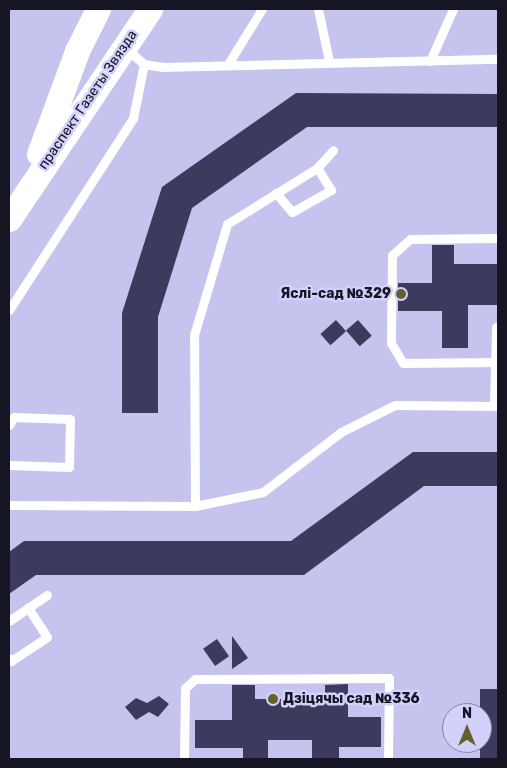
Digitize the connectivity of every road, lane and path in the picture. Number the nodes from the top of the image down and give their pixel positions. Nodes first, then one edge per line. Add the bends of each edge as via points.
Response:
1 (98, 9) edge
2 (150, 9) edge
3 (262, 9) edge
4 (318, 9) edge
5 (453, 9) edge
6 (124, 47) junction
7 (498, 59) edge
8 (329, 61) junction
9 (430, 61) junction
10 (144, 64) junction
11 (228, 64) junction
12 (333, 150) dead end
13 (317, 168) junction
14 (26, 190) junction
15 (276, 193) junction
16 (9, 219) edge
17 (498, 238) edge
18 (9, 310) edge
19 (496, 327) dead end
20 (497, 362) edge
21 (496, 406) edge
22 (9, 425) edge
23 (9, 465) edge
24 (9, 505) edge
25 (195, 506) junction
26 (47, 595) dead end
27 (28, 608) junction
28 (9, 621) edge
29 (9, 658) edge
30 (184, 759) edge
31 (388, 759) edge

1 - 14 main road, праспект Газеты Звязда via 77,51
2 - 6 main road, праспект Газеты Звязда
3 - 11 lane
4 - 8 lane
5 - 9 lane
6 - 10 lane
6 - 14 main road, праспект Газеты Звязда
7 - 9 lane
8 - 9 lane
8 - 11 lane
10 - 11 lane
10 - 18 lane via 133,118
12 - 13 lane
13 - 15 lane
13 - 15 lane via 331,190 292,212
14 - 16 main road, праспект Газеты Звязда
15 - 25 lane via 227,224 194,335
17 - 20 lane via 410,239 392,256 391,343 403,363
19 - 20 lane
20 - 21 lane
21 - 25 lane via 395,405 341,432 264,492
22 - 23 lane via 14,417 70,419 69,466
24 - 25 lane
26 - 27 lane
27 - 28 lane
27 - 29 lane via 47,637 11,661
30 - 31 lane via 185,688 195,679 389,678

